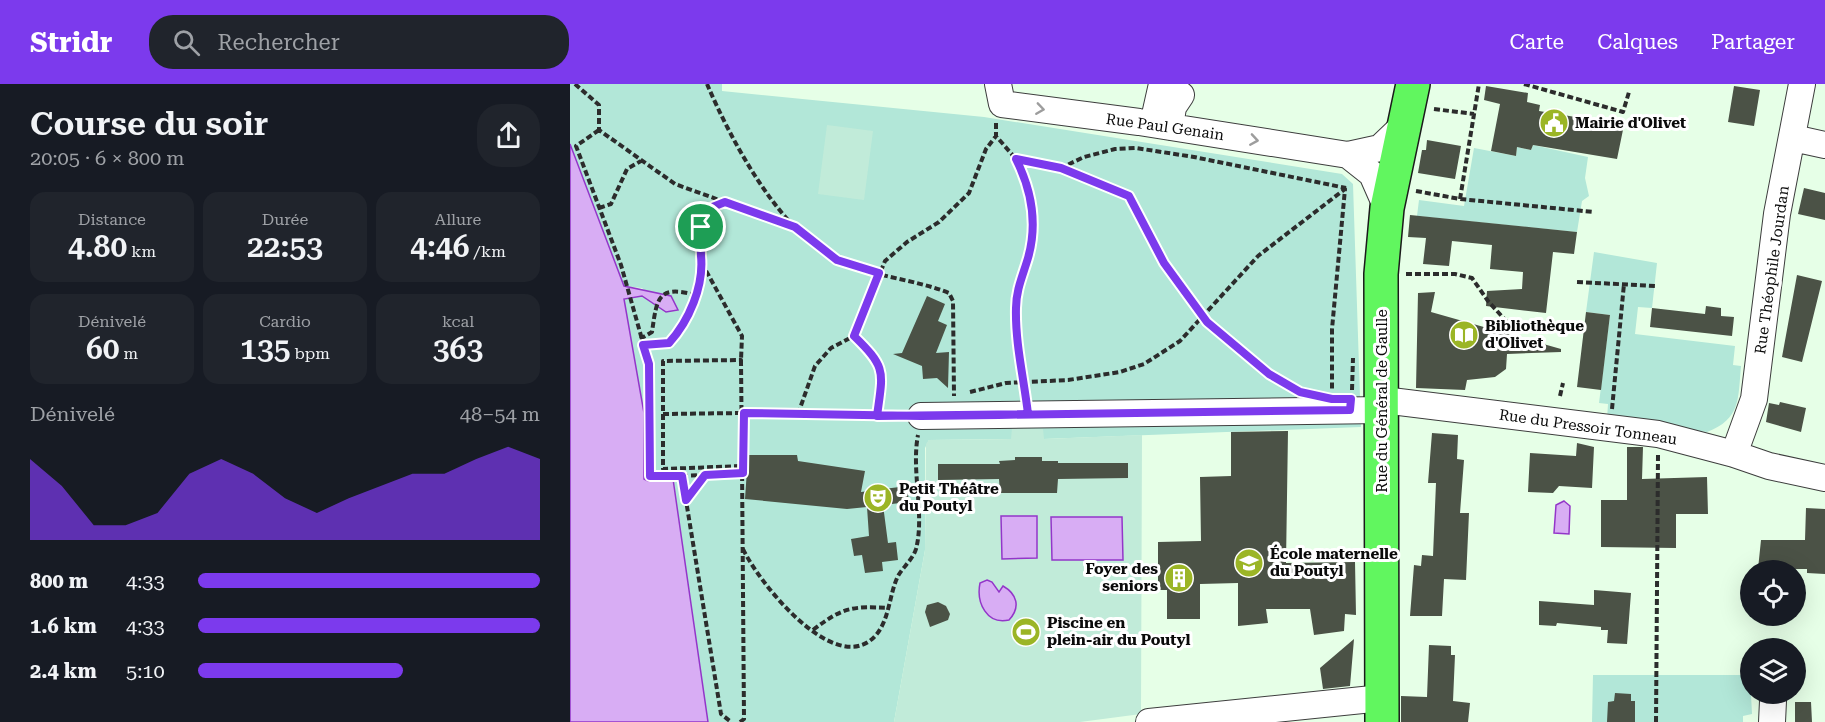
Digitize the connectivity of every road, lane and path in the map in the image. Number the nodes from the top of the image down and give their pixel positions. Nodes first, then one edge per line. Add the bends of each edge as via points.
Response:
1 (575, 84) edge
2 (707, 84) edge
3 (1479, 84) edge
4 (1524, 84) edge
5 (1802, 84) edge
6 (1171, 89) edge
7 (1629, 92) dead end
8 (1000, 94) edge
9 (1407, 105) edge
10 (1474, 114) junction
11 (1162, 126) junction
12 (599, 130) junction
13 (996, 136) junction
14 (1793, 138) junction
15 (1825, 145) edge
16 (1348, 155) junction
17 (1016, 159) junction
18 (641, 160) junction
19 (1061, 168) junction
20 (1345, 189) dead end
21 (1389, 197) junction
22 (1460, 199) junction
23 (725, 202) junction
24 (599, 208) junction
25 (1594, 212) dead end
26 (795, 227) junction
27 (701, 256) junction
28 (879, 273) junction
29 (1381, 274) junction
30 (1577, 282) dead end
31 (1624, 284) junction
32 (1656, 286) dead end
33 (696, 295) junction
34 (1569, 328) dead end
35 (854, 336) junction
36 (640, 339) junction
37 (643, 345) junction
38 (1353, 353) dead end
39 (741, 360) junction
40 (1563, 383) dead end
41 (1300, 392) dead end
42 (1560, 396) dead end
43 (954, 399) dead end
44 (1383, 405) junction
45 (1350, 410) junction
46 (744, 413) junction
47 (663, 414) junction
48 (798, 414) junction
49 (1028, 414) junction
50 (877, 416) junction
51 (921, 416) joint
52 (1610, 428) junction
53 (1658, 434) junction
54 (1734, 454) junction
55 (742, 466) junction
56 (743, 473) junction
57 (705, 475) junction
58 (682, 476) junction
59 (1825, 478) edge
60 (686, 500) junction
61 (890, 608) dead end
62 (813, 630) dead end
63 (1382, 710) edge
64 (731, 722) edge
65 (740, 722) edge
66 (1149, 722) edge
67 (1656, 722) edge

1 - 12 path via 599,105
2 - 26 path via 748,162 780,214
3 - 10 path
4 - 7 path via 1623,112
5 - 14 street, Rue Théophile Jourdan
6 - 11 street
8 -> 11 street, Rue Paul Genain
8 - 13 path
9 - 10 path
9 - 16 street, Rue Paul Genain via 1380,148
9 - 21 main road, Rue du Général de Gaulle
10 - 22 path
11 -> 16 street, Rue Paul Genain
12 - 18 path
12 - 24 path via 576,146
13 - 17 path
13 - 28 path via 986,149 969,193 939,222 885,261
14 - 15 street
14 - 54 street, Rue Théophile Jourdan via 1777,214 1754,399
16 - 21 street, Rue Paul Genain via 1372,174
17 - 19 path
17 - 49 path via 1032,197 1033,218 1032,242 1016,307
18 - 23 path via 675,184
18 - 24 path via 627,169 611,204
19 - 20 path via 1084,157 1136,148
19 - 41 path via 1129,196 1164,263 1207,322 1269,374
21 - 22 path
21 - 29 main road, Rue du Général de Gaulle
22 - 25 path
23 - 26 path
23 - 27 path via 710,208 701,227
24 - 36 path via 621,265
26 - 28 path via 837,260
27 - 33 path
27 - 39 path via 742,336
28 - 35 path
28 - 43 path via 949,293 953,300
29 - 34 path via 1455,274 1472,278 1508,322
29 - 44 main road, Rue du Général de Gaulle
30 - 31 path
31 - 32 path
31 - 52 path
33 - 36 path via 677,290 664,292 658,299 652,332
33 - 37 path via 680,330 669,343
35 - 48 path via 831,348 815,366
35 - 50 path via 877,358 882,380
36 - 37 path
37 - 58 path via 649,364 650,476
38 - 45 path
39 - 46 path
39 - 47 path via 663,361
40 - 42 path
44 - 45 street, Rue du Pressoir Tonneau
44 - 52 street, Rue du Pressoir Tonneau
44 - 63 main road, Rue du Général de Gaulle
45 - 49 street, Rue du Pressoir Tonneau
46 - 47 path
46 - 48 path
46 - 55 path
47 - 55 path via 663,469
48 - 50 path
49 - 51 street, Rue du Pressoir Tonneau
50 - 51 path
52 - 53 street, Rue du Pressoir Tonneau
53 - 54 street, Rue du Pressoir Tonneau
53 - 67 path
54 - 59 street, Rue du Pressoir Tonneau
55 - 56 path
56 - 57 path
56 - 65 path via 744,719
57 - 58 path
57 - 60 path
58 - 60 path
60 - 64 path via 721,714
61 - 62 path via 853,606
63 - 66 street

